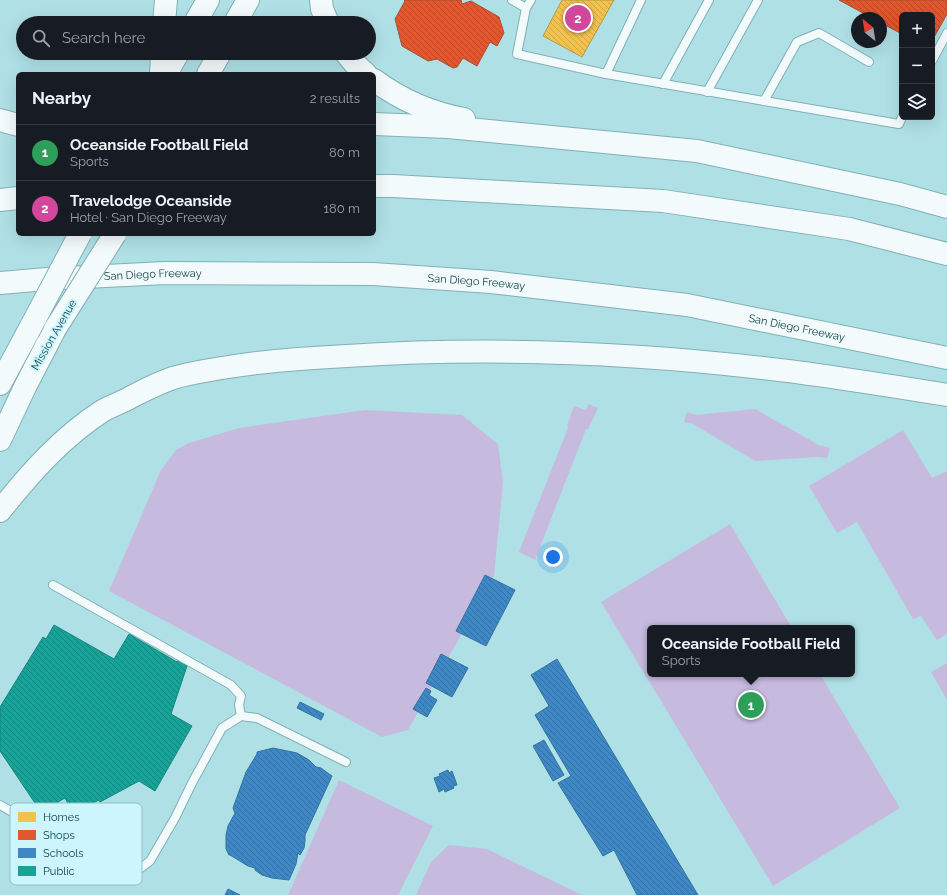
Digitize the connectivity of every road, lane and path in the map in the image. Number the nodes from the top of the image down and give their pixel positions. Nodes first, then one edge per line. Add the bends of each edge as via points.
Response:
1 (166, 0) edge
2 (208, 0) edge
3 (248, 0) edge
4 (321, 0) edge
5 (512, 0) edge
6 (531, 0) edge
7 (641, 0) edge
8 (709, 0) edge
9 (758, 0) edge
10 (526, 8) junction
11 (165, 16) edge
12 (199, 16) edge
13 (239, 16) edge
14 (325, 16) edge
15 (947, 33) edge
16 (935, 55) edge
17 (162, 60) edge
18 (174, 60) edge
19 (216, 60) edge
20 (352, 60) edge
21 (869, 62) dead end
22 (161, 72) edge
23 (167, 72) edge
24 (209, 72) edge
25 (364, 72) edge
26 (606, 74) junction
27 (376, 81) edge
28 (663, 84) junction
29 (707, 92) junction
30 (764, 102) junction
31 (0, 120) edge
32 (901, 120) edge
33 (16, 124) edge
34 (376, 124) edge
35 (568, 139) junction
36 (376, 186) edge
37 (16, 198) edge
38 (0, 200) edge
39 (947, 207) edge
40 (79, 236) edge
41 (114, 236) edge
42 (947, 254) edge
43 (47, 279) junction
44 (0, 283) edge
45 (0, 291) edge
46 (947, 358) edge
47 (0, 384) edge
48 (947, 395) edge
49 (0, 440) edge
50 (0, 511) edge
51 (53, 585) dead end
52 (241, 716) junction
53 (346, 762) dead end
54 (0, 805) edge
55 (10, 811) edge
56 (142, 867) edge

1 - 11 main road
2 - 12 main road
3 - 13 main road
4 - 14 main road
5 - 10 lane
6 - 10 lane
7 - 26 lane
8 - 28 lane
9 - 29 lane
10 - 26 lane via 517,54
15 - 16 lane
17 - 22 main road
18 - 23 main road
19 - 24 main road
20 - 25 main road
21 - 30 lane via 819,33 797,42
26 - 28 lane
27 - 35 main road via 416,105 450,117
28 - 29 lane
29 - 30 lane
30 - 32 lane via 899,124
31 - 33 main road
34 - 35 main road via 448,127
35 - 39 main road via 697,151 900,194
36 - 42 main road via 663,201 849,229
37 - 38 main road
40 - 47 main road, bridge
41 - 49 main road, Mission Avenue, bridge via 56,329
43 - 44 main road, San Diego Freeway
43 - 45 main road
43 - 46 main road, San Diego Freeway via 165,273 357,274 491,282 687,305
48 - 50 main road via 762,368 573,353 426,352 244,364 172,378 106,410 64,440 22,483
51 - 52 lane via 231,684 241,696
52 - 53 lane via 257,718
52 - 56 lane via 222,728 175,818 150,861
54 - 55 lane

